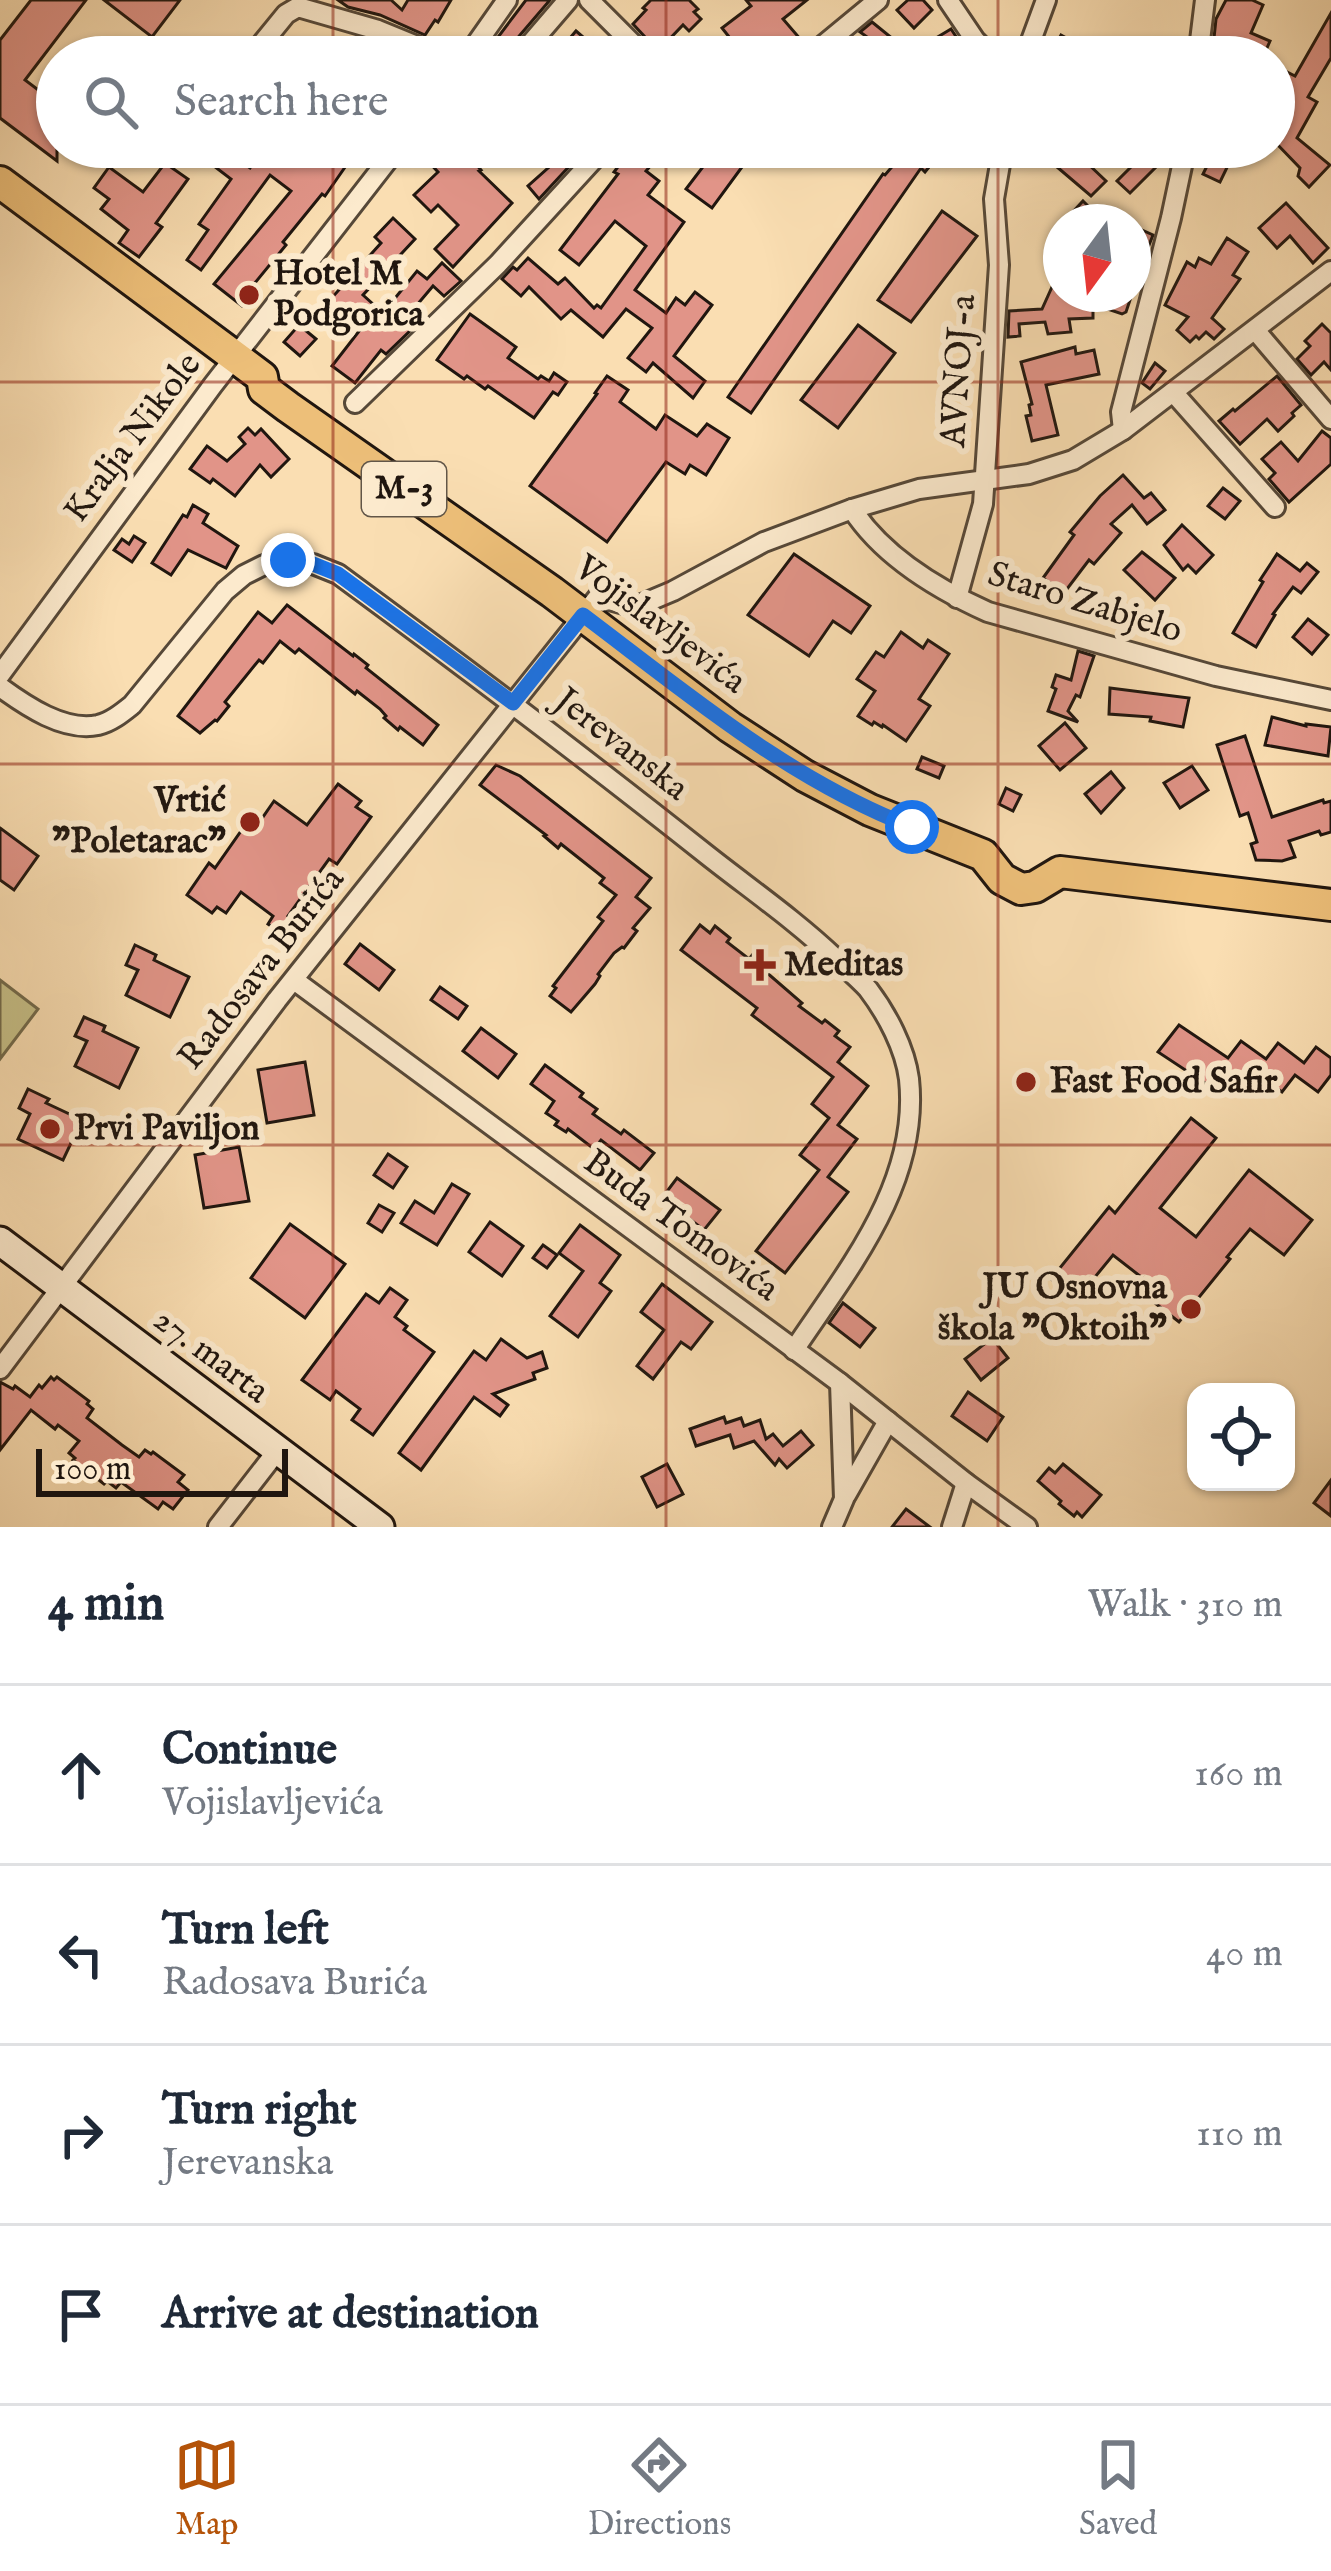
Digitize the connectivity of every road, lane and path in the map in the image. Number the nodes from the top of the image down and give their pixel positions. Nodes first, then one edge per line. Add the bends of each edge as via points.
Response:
1 (507, 0) edge
2 (568, 0) edge
3 (878, 0) edge
4 (948, 0) edge
5 (1046, 0) edge
6 (1205, 0) edge
7 (598, 3) edge
8 (268, 36) edge
9 (394, 36) edge
10 (482, 36) edge
11 (538, 36) edge
12 (627, 36) edge
13 (834, 36) edge
14 (972, 36) edge
15 (1033, 36) edge
16 (1201, 36) edge
17 (0, 165) edge
18 (382, 168) edge
19 (586, 168) edge
20 (1000, 168) edge
21 (1182, 168) edge
22 (11, 190) edge
23 (1331, 271) edge
24 (1255, 330) junction
25 (235, 356) junction
26 (1173, 392) junction
27 (355, 404) dead end
28 (1331, 419) edge
29 (1123, 430) junction
30 (985, 478) junction
31 (1275, 507) dead end
32 (852, 509) junction
33 (956, 598) junction
34 (583, 615) junction
35 (0, 675) edge
36 (0, 688) edge
37 (1331, 700) edge
38 (513, 703) junction
39 (1331, 905) edge
40 (294, 980) junction
41 (0, 1241) edge
42 (61, 1289) junction
43 (794, 1350) junction
44 (0, 1369) edge
45 (840, 1383) junction
46 (888, 1420) junction
47 (277, 1450) junction
48 (966, 1483) junction
49 (844, 1499) junction
50 (218, 1527) edge
51 (380, 1527) edge
52 (832, 1527) edge
53 (952, 1527) edge
54 (1027, 1527) edge

1 - 10 street
2 - 11 street
3 - 13 street
4 - 14 street
5 - 15 street
6 - 16 street
7 - 12 street
8 - 9 street via 298,7
17 - 22 main road, Vojislavljevića / M-3
18 - 25 street, Kralja Nikole
19 - 27 street
20 - 30 street, AVNOJ-a
21 - 29 street
22 - 25 main road, Vojislavljevića / M-3
23 - 24 street
24 - 26 street
24 - 28 street
25 - 34 main road, Vojislavljevića / M-3 via 288,407
25 - 35 street, Kralja Nikole
26 - 29 street
26 - 31 street
29 - 30 street via 1055,467
30 - 32 street
30 - 33 street, AVNOJ-a
32 - 33 street, Staro Zabjelo via 890,553
32 - 34 street via 764,542 635,608 598,597
33 - 37 street, Staro Zabjelo via 1109,647
34 - 38 street, Radosava Burića
34 - 39 main road, Vojislavljevića / M-3 via 748,740 853,802 983,855 1021,889 1060,872
36 - 38 street, Jerevanska via 76,724 116,717 225,592 244,575 288,560 338,574
38 - 40 street, Radosava Burića
38 - 43 street, Jerevanska via 806,930 886,1016 908,1075 908,1131 897,1174 882,1214
40 - 42 street, Radosava Burića
40 - 43 street, Buda Tomovića
41 - 42 street, 27. marta
42 - 44 street, Radosava Burića
42 - 47 street, 27. marta
43 - 45 street, Buda Tomovića
45 - 46 street, Buda Tomovića
45 - 49 street
46 - 48 street, Buda Tomovića
46 - 49 street
47 - 50 street
47 - 51 street, 27. marta
48 - 53 street
48 - 54 street, Buda Tomovića
49 - 52 street

